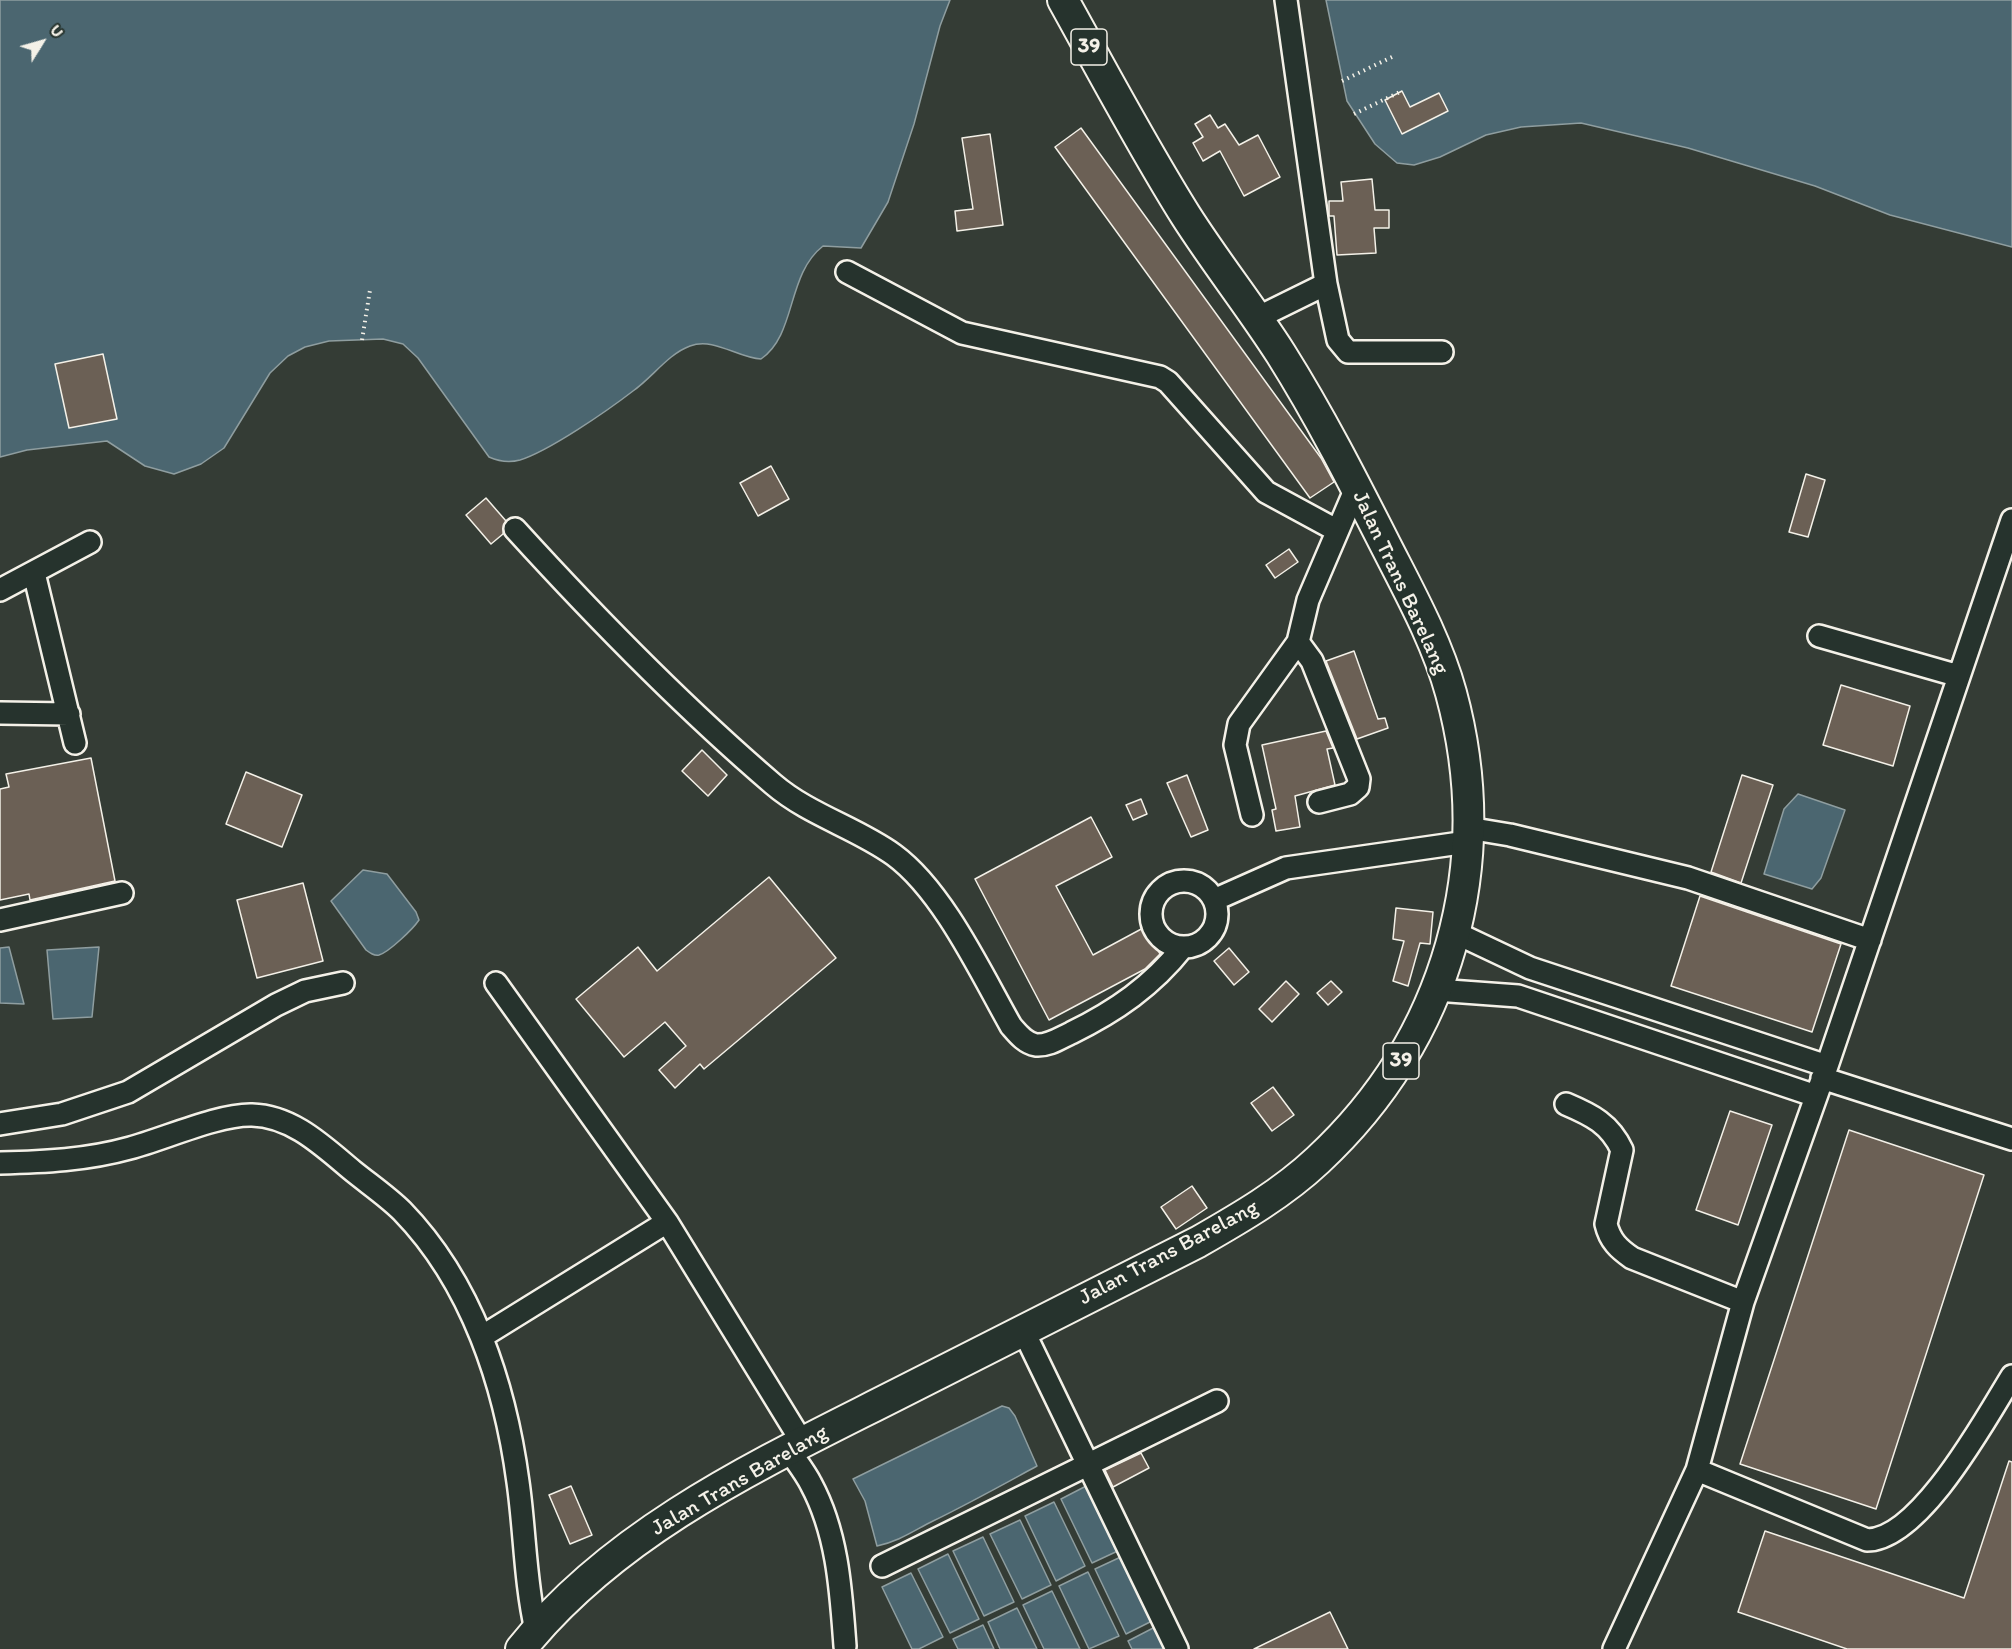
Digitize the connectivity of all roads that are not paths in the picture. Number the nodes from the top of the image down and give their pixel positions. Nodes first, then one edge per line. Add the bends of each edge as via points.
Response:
1 (1063, 0) edge
2 (1286, 0) edge
3 (847, 272) dead end
4 (1326, 284) junction
5 (1257, 318) junction
6 (1442, 352) dead end
7 (1356, 488) junction
8 (2012, 520) edge
9 (515, 529) dead end
10 (1336, 530) junction
11 (90, 542) dead end
12 (34, 573) junction
13 (0, 590) edge
14 (1819, 636) dead end
15 (1298, 642) junction
16 (1959, 676) junction
17 (0, 712) edge
18 (69, 714) junction
19 (75, 742) dead end
20 (1319, 802) dead end
21 (1252, 815) dead end
22 (1468, 835) junction
23 (122, 893) dead end
24 (1214, 900) junction
25 (0, 920) edge
26 (1456, 933) junction
27 (1870, 940) junction
28 (1183, 947) junction
29 (1530, 968) junction
30 (343, 983) dead end
31 (496, 983) dead end
32 (1436, 990) junction
33 (1518, 996) junction
34 (1822, 1080) junction
35 (1566, 1104) dead end
36 (0, 1124) edge
37 (2010, 1133) edge
38 (0, 1163) edge
39 (667, 1222) junction
40 (1743, 1302) junction
41 (1023, 1330) junction
42 (483, 1336) junction
43 (2012, 1376) edge
44 (1216, 1401) dead end
45 (795, 1446) junction
46 (1088, 1464) junction
47 (1697, 1470) junction
48 (882, 1566) dead end
49 (529, 1640) edge
50 (844, 1646) dead end
51 (1177, 1649) edge
52 (1614, 1649) edge

1 - 5 highway, Jalan Trans Barelang / 39 via 1186,216
2 - 4 street
3 - 10 street via 962,333 1160,377 1266,492
4 - 5 street
4 - 6 street via 1336,334 1348,351
5 - 7 highway, Jalan Trans Barelang / 39 via 1309,400
7 - 10 street
7 - 22 highway, Jalan Trans Barelang / 39 via 1420,614 1451,693 1462,755
8 - 16 street
9 - 28 street via 607,627 762,774 793,798 910,867 934,894 1022,1039 1034,1045 1047,1044 1109,1014 1146,988
10 - 15 street via 1308,600
11 - 12 street
12 - 13 street
12 - 18 street
14 - 16 street
15 - 20 street via 1312,661 1359,779 1358,787 1350,794
15 - 21 street via 1239,724 1236,734 1234,745
16 - 27 street
17 - 18 street
18 - 19 street
22 - 24 street via 1286,868
22 - 26 highway, Jalan Trans Barelang / 39
22 - 27 street via 1510,835 1688,878
23 - 25 street
24 - 28 street via 1216,922 1212,933 1194,946
24 - 28 street via 1208,891 1188,881 1168,885 1154,900 1155,930 1172,945
26 - 29 street
26 - 32 highway, Jalan Trans Barelang / 39
27 - 34 street
29 - 33 street
29 - 34 street
30 - 36 street via 305,991 276,1005 128,1092 62,1114
31 - 39 street
32 - 33 street
32 - 41 highway, Jalan Trans Barelang / 39 via 1414,1040 1387,1084 1362,1116 1316,1162 1257,1207 1198,1242
33 - 34 street
34 - 37 street
34 - 40 street
35 - 40 street via 1608,1127 1622,1150 1606,1224 1617,1248 1632,1258
38 - 42 street via 63,1162 128,1149 228,1118 269,1116 314,1138 402,1212 446,1268
39 - 42 street
39 - 45 street
40 - 47 street
41 - 45 highway, Jalan Trans Barelang / 39
41 - 46 street
42 - 49 street via 504,1405 518,1481 531,1606
43 - 47 street via 1956,1468 1905,1523 1877,1540 1867,1540
44 - 46 street
45 - 49 highway, Jalan Trans Barelang / 39 via 702,1498 639,1540 585,1582
45 - 50 street via 831,1533 840,1584
46 - 48 street
46 - 51 street
47 - 52 street

